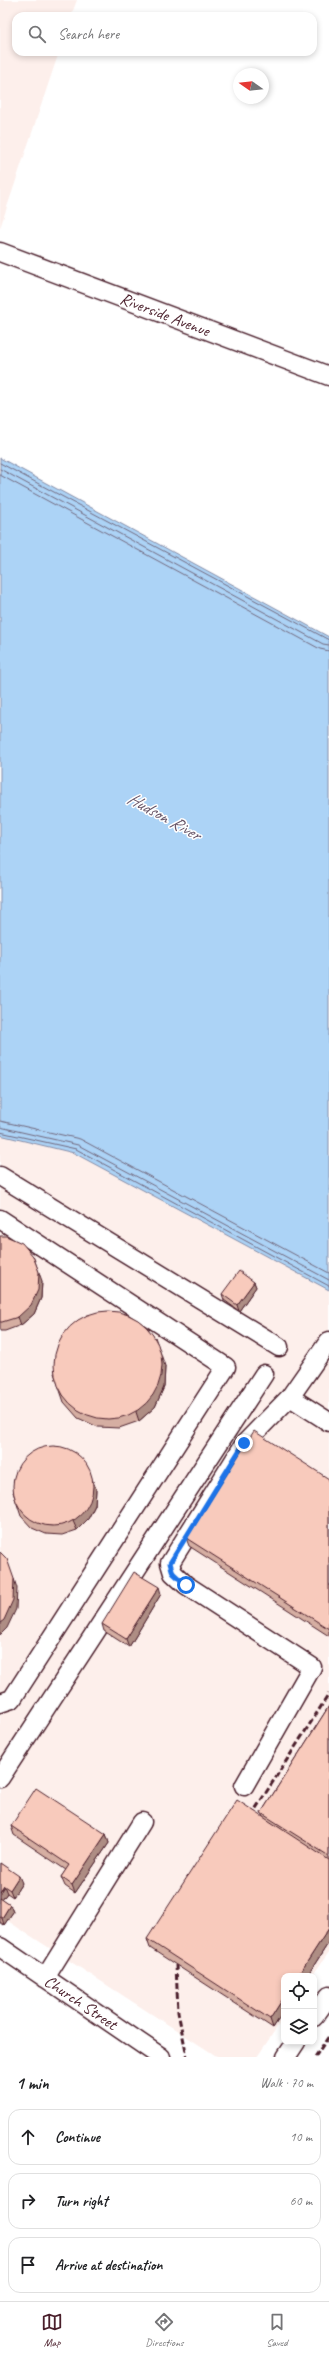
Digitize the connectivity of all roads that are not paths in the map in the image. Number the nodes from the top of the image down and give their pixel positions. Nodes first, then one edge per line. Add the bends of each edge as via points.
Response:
1 (0, 252) edge
2 (329, 376) edge
3 (0, 1176) edge
4 (0, 1219) edge
5 (329, 1341) edge
6 (279, 1347) dead end
7 (264, 1374) dead end
8 (290, 1398) junction
9 (329, 1422) edge
10 (0, 1703) edge
11 (0, 1778) edge
12 (244, 1786) dead end
13 (142, 1822) dead end
14 (0, 1947) edge
15 (45, 1978) junction
16 (329, 1996) edge
17 (317, 2013) edge
18 (294, 2045) edge
19 (162, 2057) edge
20 (286, 2057) edge

1 - 2 street, Riverside Avenue
3 - 6 street
4 - 10 street via 226,1367 12,1699
5 - 8 street
7 - 11 street
8 - 9 street
8 - 12 street via 244,1443 170,1563 173,1573 186,1585 312,1667
13 - 15 street
14 - 15 street, Church Street
15 - 19 street, Church Street
16 - 17 street
18 - 20 street

